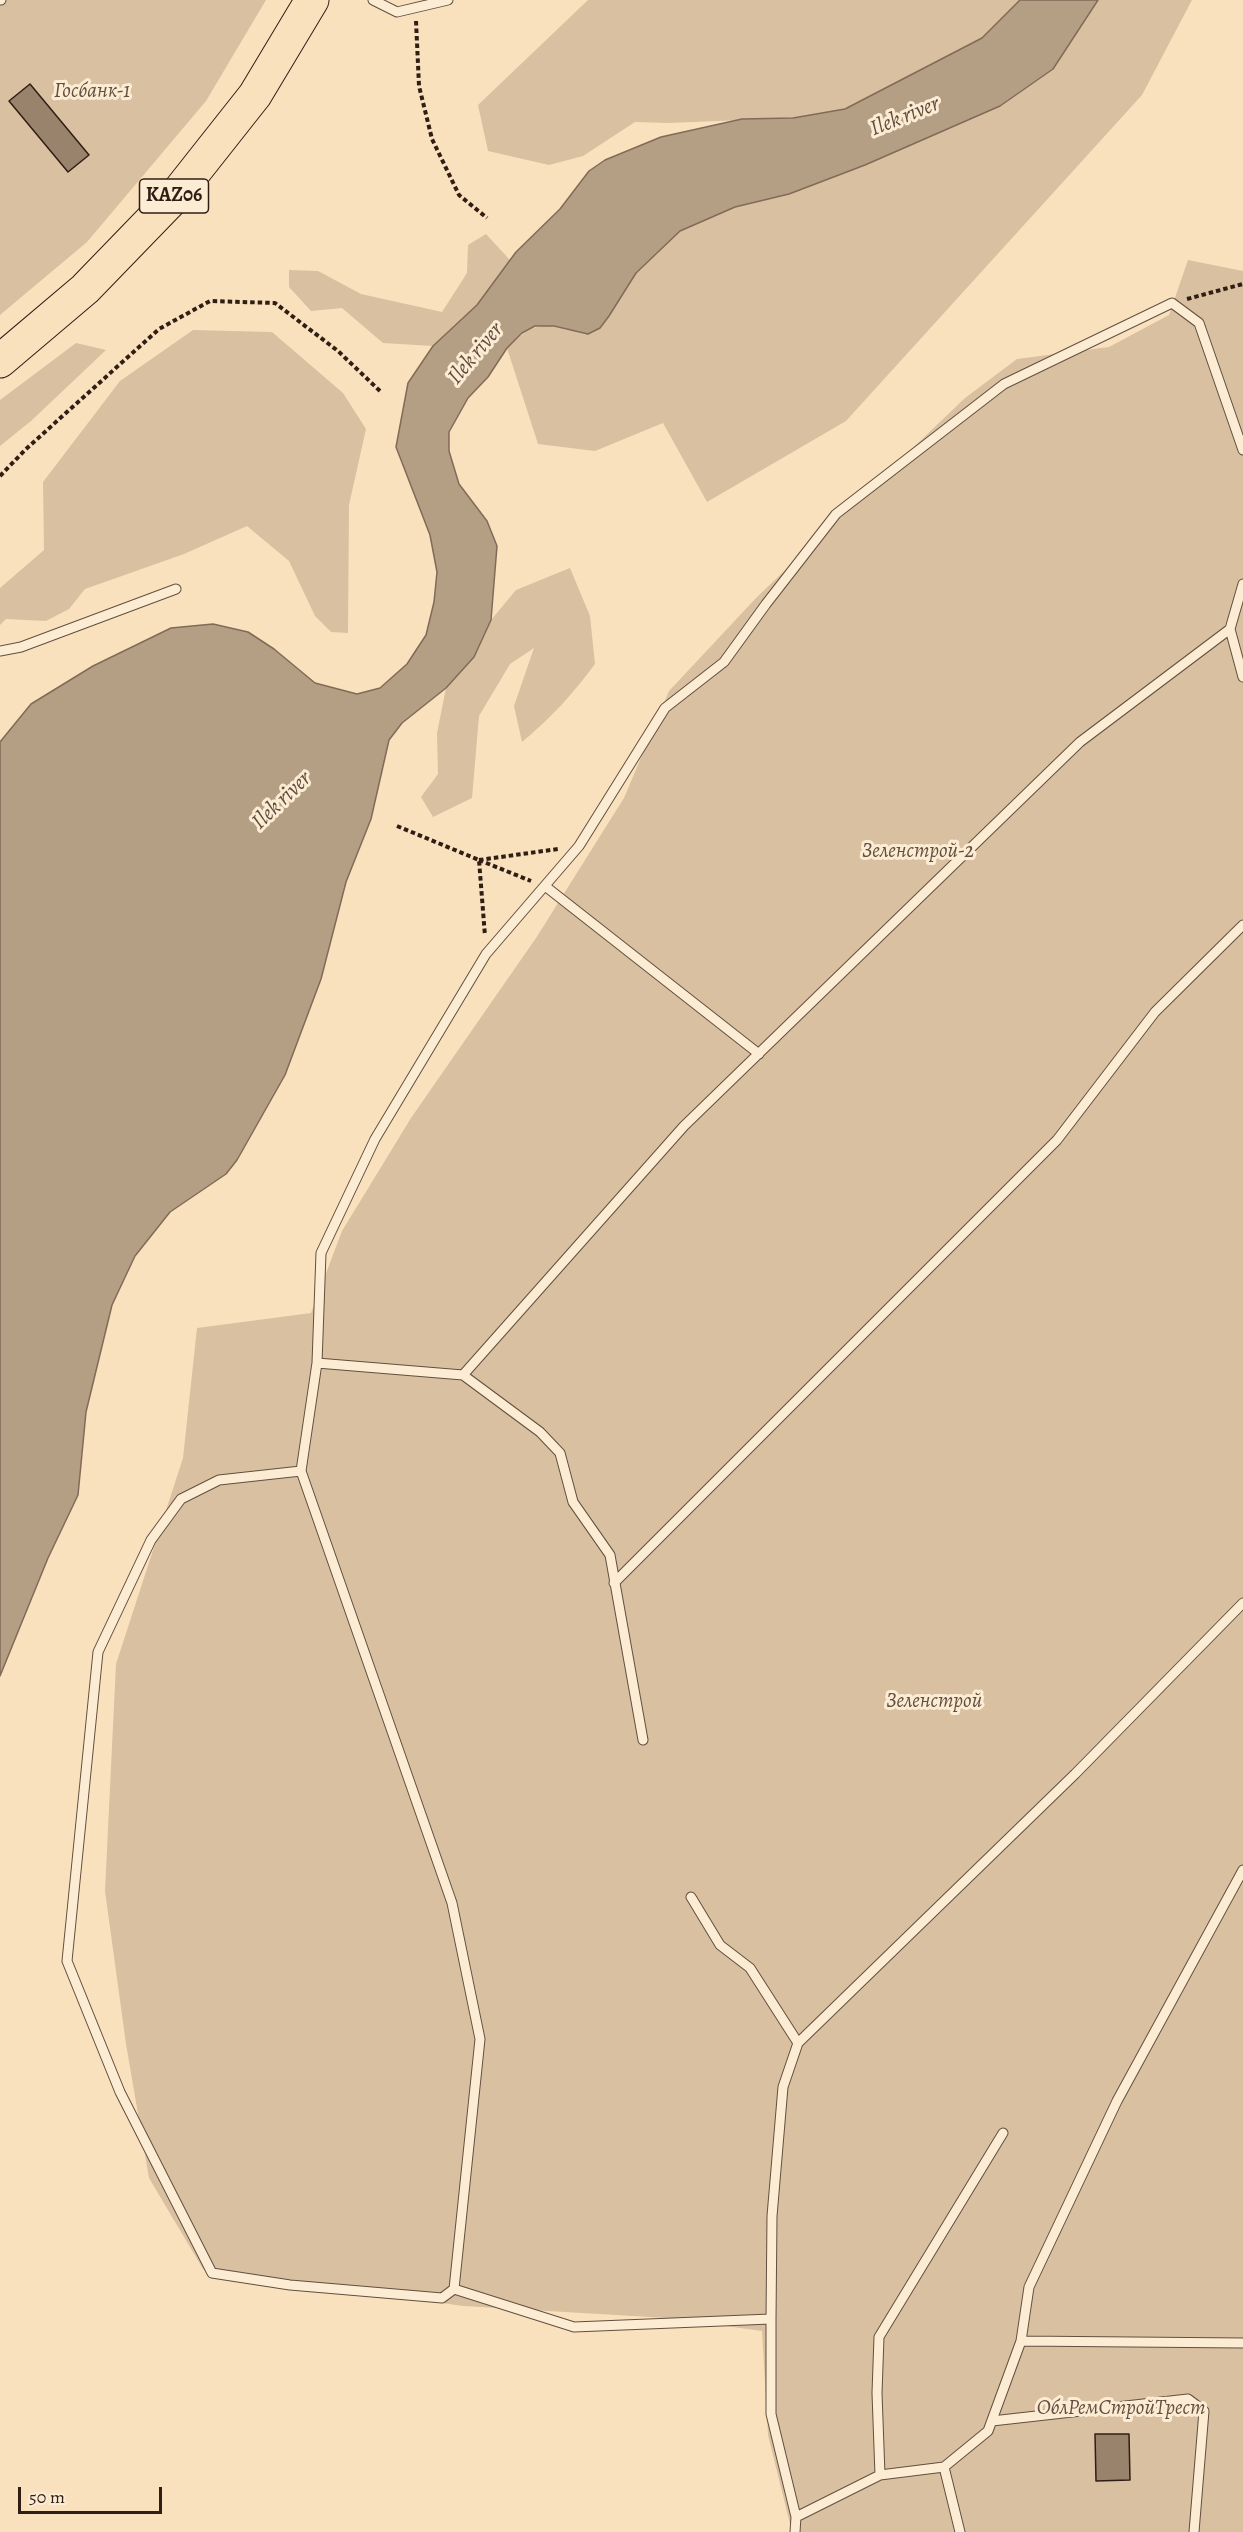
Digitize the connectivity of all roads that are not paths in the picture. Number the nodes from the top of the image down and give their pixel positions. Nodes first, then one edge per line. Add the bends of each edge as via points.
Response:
1 (312, 0) edge
2 (373, 0) edge
3 (448, 0) edge
4 (0, 361) edge
5 (1243, 450) edge
6 (1243, 584) edge
7 (176, 589) dead end
8 (1230, 629) junction
9 (0, 651) edge
10 (1243, 677) edge
11 (545, 886) junction
12 (1243, 925) edge
13 (759, 1054) junction
14 (316, 1364) junction
15 (463, 1375) junction
16 (301, 1471) junction
17 (614, 1583) junction
18 (1243, 1603) edge
19 (643, 1740) dead end
20 (1243, 1869) edge
21 (691, 1897) dead end
22 (798, 2043) junction
23 (1003, 2133) dead end
24 (454, 2289) junction
25 (771, 2319) junction
26 (1021, 2341) junction
27 (1243, 2343) edge
28 (992, 2421) junction
29 (944, 2467) junction
30 (880, 2475) junction
31 (796, 2517) junction
32 (795, 2532) edge
33 (960, 2532) edge
34 (1194, 2532) edge

1 - 4 highway, KАZ06 via 255,95 176,195 85,289
2 - 3 lane via 397,12
5 - 11 lane via 1199,323 1172,303 1004,384 836,514 724,662 665,708 579,846
6 - 8 lane
7 - 9 lane via 21,647
8 - 10 lane
8 - 13 lane via 1080,742
11 - 13 lane
11 - 14 lane via 486,954 375,1139 321,1253
12 - 17 lane via 1155,1012 1057,1140
13 - 15 lane via 684,1126
14 - 15 lane
14 - 16 lane
15 - 17 lane via 540,1432 560,1453 573,1502 609,1555
16 - 24 lane via 452,1903 480,2040
16 - 24 lane via 219,1480 180,1499 151,1540 98,1652 67,1961 120,2092 212,2273 290,2285 442,2298
17 - 19 lane
18 - 22 lane via 1075,1774
20 - 26 lane via 1118,2101 1029,2286
21 - 22 lane via 720,1945 750,1968
22 - 25 lane via 783,2086 772,2216
23 - 30 lane via 879,2337
24 - 25 lane via 574,2327
25 - 31 lane via 771,2414
26 - 27 lane
26 - 28 lane
28 - 29 lane via 988,2431
28 - 34 lane via 1188,2399 1204,2411
29 - 30 lane
29 - 33 lane
30 - 31 lane
31 - 32 lane

